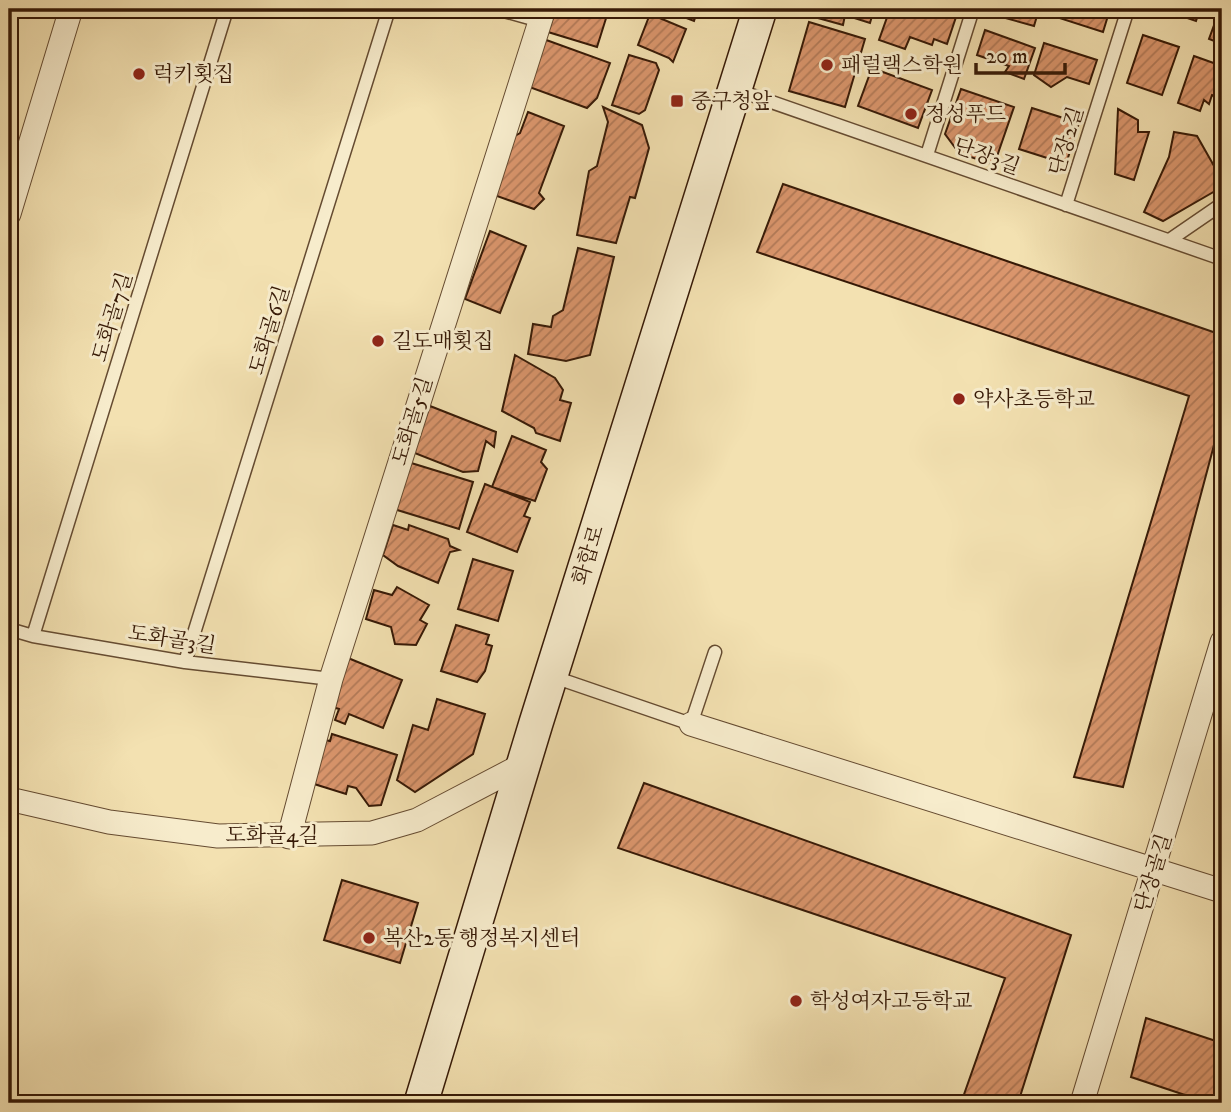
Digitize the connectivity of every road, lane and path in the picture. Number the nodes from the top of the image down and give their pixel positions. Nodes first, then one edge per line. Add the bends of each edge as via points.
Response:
1 (71, 9) edge
2 (227, 9) edge
3 (389, 9) edge
4 (497, 9) edge
5 (760, 9) edge
6 (973, 9) edge
7 (1128, 9) edge
8 (542, 15) edge
9 (733, 88) junction
10 (927, 155) junction
11 (1222, 204) edge
12 (1066, 205) junction
13 (9, 214) edge
14 (1171, 239) junction
15 (1222, 259) edge
16 (9, 629) edge
17 (33, 636) junction
18 (1222, 642) edge
19 (715, 652) dead end
20 (185, 662) junction
21 (551, 676) junction
22 (331, 679) junction
23 (691, 723) junction
24 (524, 764) junction
25 (9, 799) edge
26 (289, 837) junction
27 (1154, 869) junction
28 (1222, 891) edge
29 (421, 1103) edge
30 (1082, 1103) edge

1 - 13 street
2 - 17 lane, 도화골7길
3 - 20 lane, 도화골6길
4 - 8 lane
5 - 9 main road, 화합로
6 - 10 lane
7 - 12 lane, 단장2길
8 - 22 street, 도화골5길
9 - 10 lane, 단장3길
9 - 21 main road, 화합로
10 - 12 lane, 단장3길
11 - 14 lane
12 - 14 lane, 단장3길
14 - 15 lane, 단장3길
16 - 17 lane, 도화골3길
17 - 20 lane, 도화골3길
18 - 27 street, 단장골길
19 - 23 lane
20 - 22 lane, 도화골3길
21 - 23 lane
21 - 24 main road, 화합로
22 - 26 street, 도화골5길
23 - 27 street
24 - 26 street, 도화골4길 via 417,820 372,833
24 - 29 main road, 화합로
25 - 26 street, 도화골4길 via 123,824 218,836
27 - 28 street
27 - 30 street, 단장골길

